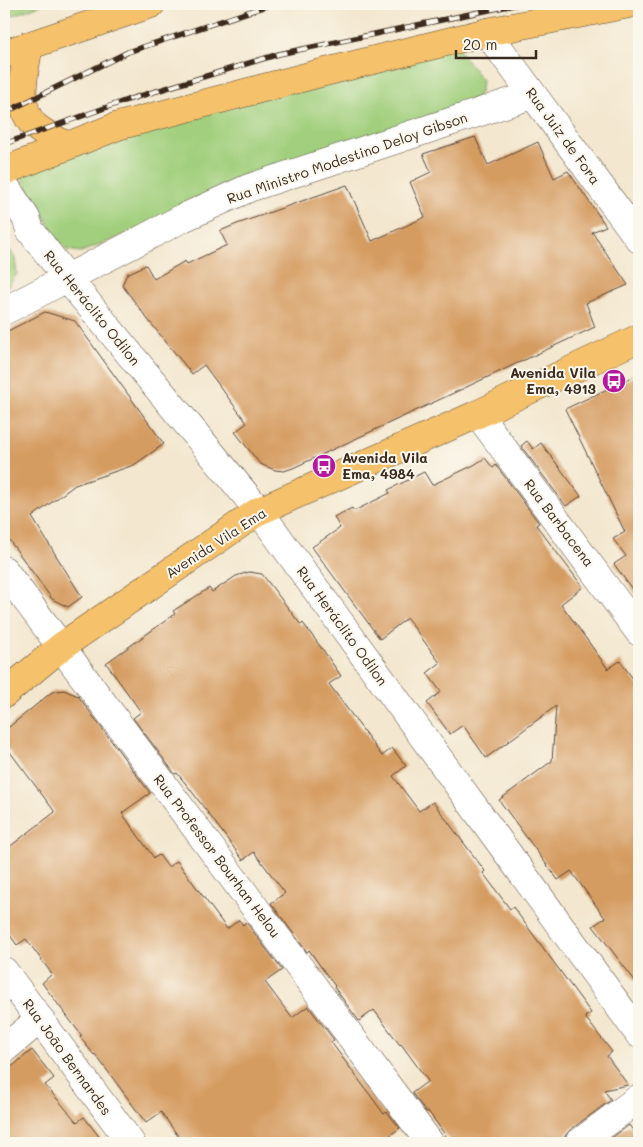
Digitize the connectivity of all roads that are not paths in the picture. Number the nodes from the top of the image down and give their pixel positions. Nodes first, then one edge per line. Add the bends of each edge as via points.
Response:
1 (151, 4) edge
2 (629, 4) edge
3 (487, 32) junction
4 (29, 45) junction
5 (4, 54) edge
6 (532, 95) junction
7 (66, 145) junction
8 (4, 171) edge
9 (4, 184) edge
10 (4, 203) edge
11 (30, 230) junction
12 (639, 239) edge
13 (67, 278) junction
14 (4, 311) edge
15 (639, 338) edge
16 (478, 414) junction
17 (259, 511) junction
18 (4, 570) edge
19 (639, 632) edge
20 (62, 646) junction
21 (4, 694) edge
22 (4, 971) edge
23 (40, 1019) junction
24 (639, 1034) edge
25 (4, 1049) edge
26 (639, 1098) edge
27 (131, 1143) edge
28 (430, 1143) edge
29 (578, 1143) edge

1 - 4 main road
2 - 3 main road
3 - 6 street, Rua Juiz de Fora
3 - 7 main road via 118,126
4 - 5 main road
4 - 7 main road via 22,93 26,112 36,127
6 - 12 street, Rua Juiz de Fora
6 - 13 street, Rua Ministro Modestino Deloy Gibson via 249,188
7 - 8 main road
9 - 11 street, Rua Heráclito Odilon
10 - 11 street, Rua Heráclito Odilon via 20,224
11 - 13 street, Rua Heráclito Odilon
13 - 14 street, Rua Ministro Modestino Deloy Gibson
13 - 17 street, Rua Heráclito Odilon
15 - 16 main road, Avenida Vila Ema
16 - 17 main road, Avenida Vila Ema
16 - 19 street, Rua Barbacena
17 - 20 main road, Avenida Vila Ema
17 - 24 street, Rua Heráclito Odilon
18 - 20 street, Rua Professor Bourhan Helou
20 - 21 main road, Avenida Vila Ema
20 - 28 street, Rua Professor Bourhan Helou
22 - 23 street, Rua João Bernardes
23 - 25 street
23 - 27 street, Rua João Bernardes
26 - 29 street

